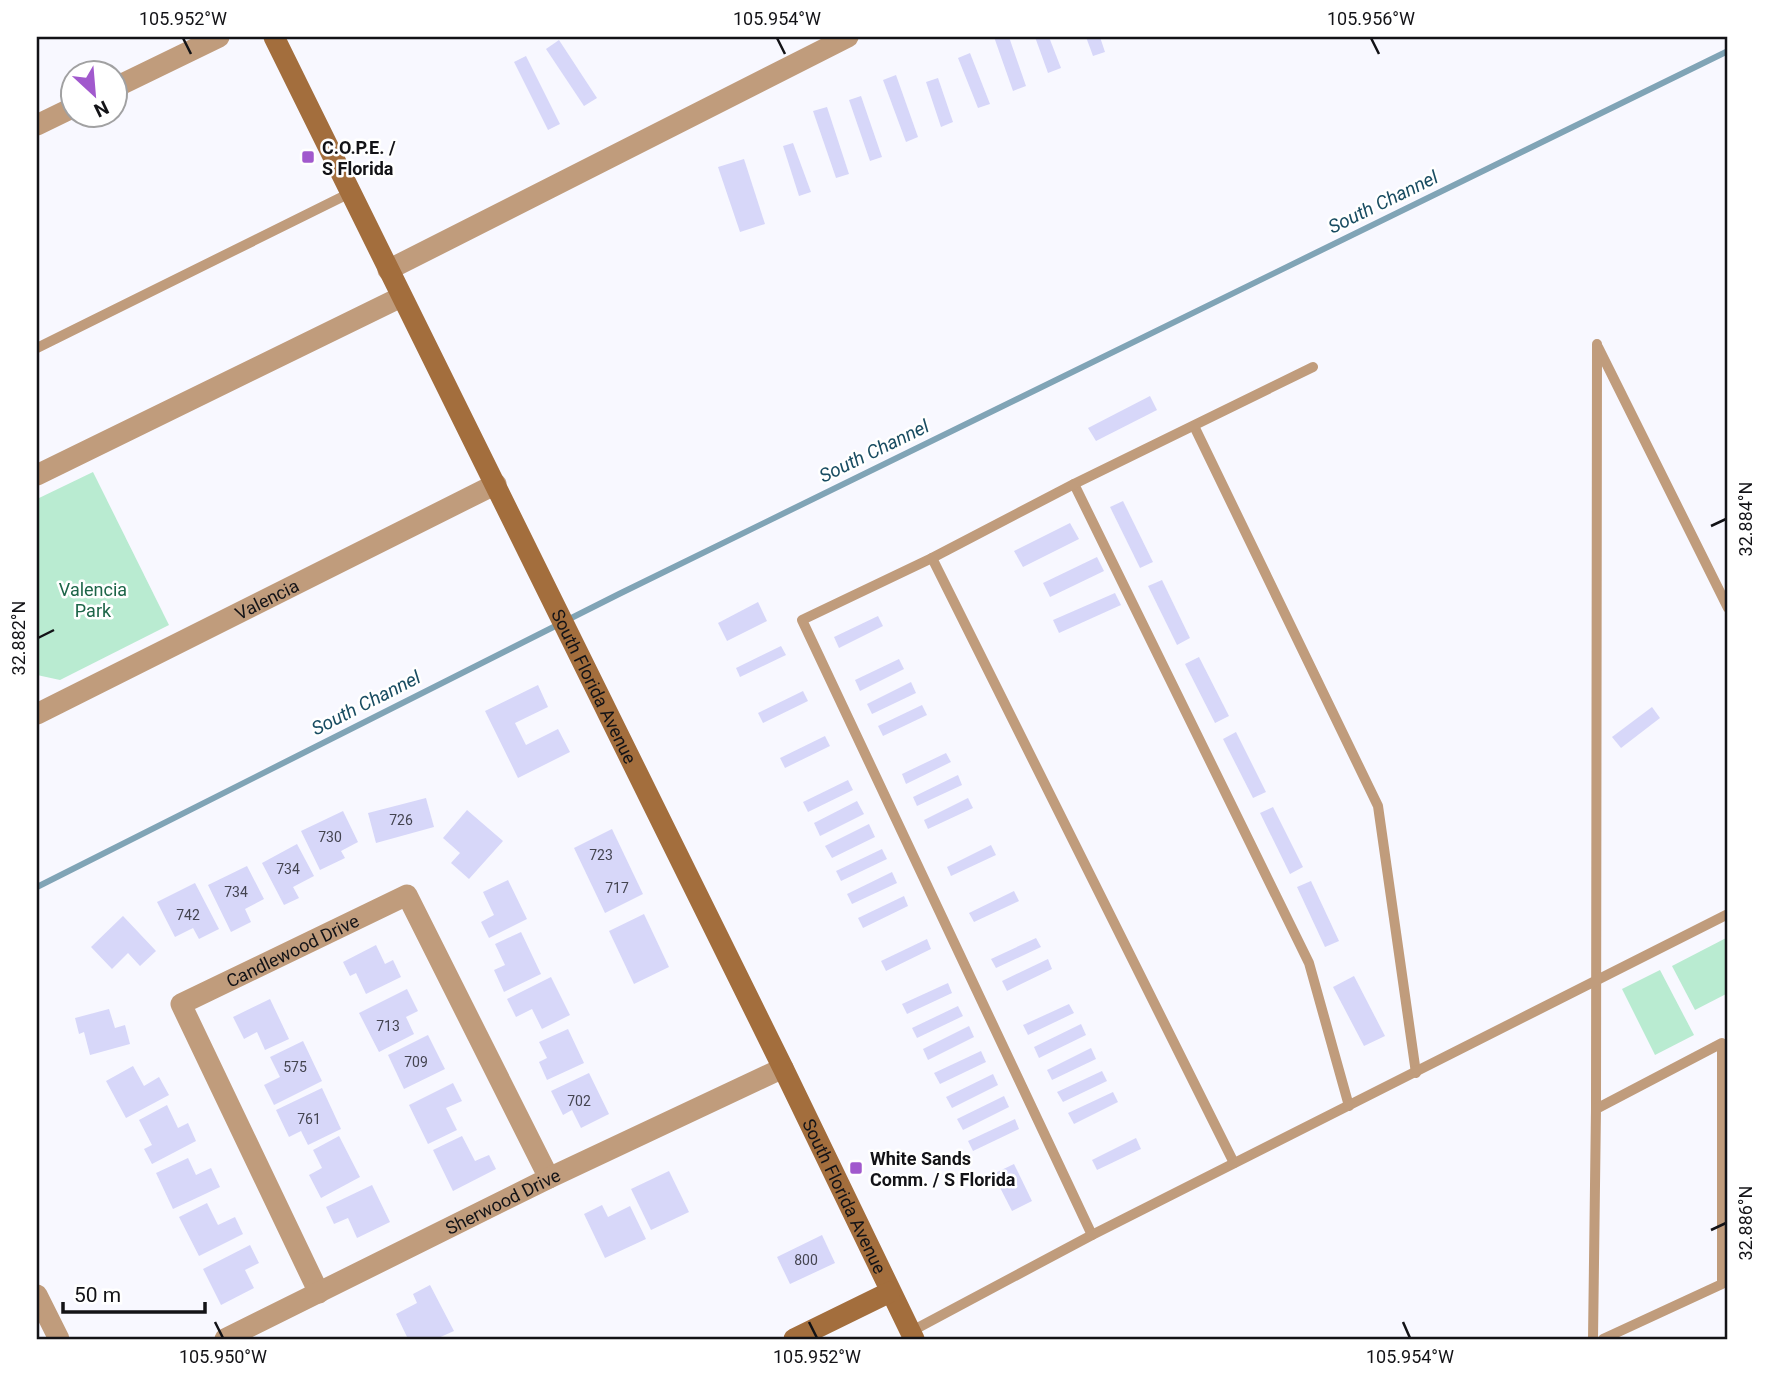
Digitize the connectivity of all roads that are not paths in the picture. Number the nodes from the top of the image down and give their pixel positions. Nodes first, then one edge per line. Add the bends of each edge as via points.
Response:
1 (219, 37) edge
2 (274, 37) edge
3 (848, 37) edge
4 (130, 80) edge
5 (60, 114) edge
6 (37, 125) edge
7 (350, 193) junction
8 (388, 270) junction
9 (401, 297) junction
10 (37, 348) edge
11 (1313, 367) dead end
12 (1194, 426) junction
13 (37, 474) edge
14 (496, 484) junction
15 (1074, 484) junction
16 (932, 558) junction
17 (1728, 608) edge
18 (37, 714) edge
19 (1728, 914) edge
20 (1594, 981) junction
21 (783, 1068) junction
22 (1416, 1073) junction
23 (1349, 1106) junction
24 (1596, 1109) junction
25 (1234, 1163) junction
26 (549, 1178) junction
27 (1092, 1235) junction
28 (890, 1292) junction
29 (319, 1293) junction
30 (37, 1295) edge
31 (912, 1336) edge
32 (59, 1339) edge
33 (225, 1339) edge
34 (794, 1339) edge
35 (1593, 1339) edge
36 (1603, 1339) edge

1 - 4 street
2 - 7 main road, South Florida Avenue
3 - 8 street
5 - 6 street
7 - 8 main road, South Florida Avenue
7 - 10 lane
8 - 9 main road, South Florida Avenue
9 - 13 street
9 - 14 main road, South Florida Avenue
11 - 12 lane
12 - 15 lane
12 - 22 lane via 1378,806
14 - 18 street, Valencia
14 - 21 main road, South Florida Avenue
15 - 16 lane
15 - 23 lane via 1309,963
16 - 25 lane
16 - 27 lane via 802,620
17 - 20 lane via 1597,344
19 - 20 lane
20 - 22 lane
20 - 24 lane
21 - 26 street, Sherwood Drive
21 - 28 main road, South Florida Avenue
22 - 23 lane
23 - 25 lane
24 - 35 lane
24 - 36 lane via 1722,1043 1722,1284
25 - 27 lane
26 - 29 street, Sherwood Drive
26 - 29 street, Candlewood Drive via 407,895 181,1004
27 - 31 lane
28 - 31 main road, South Florida Avenue
28 - 34 main road
29 - 33 street, Sherwood Drive
30 - 32 street

